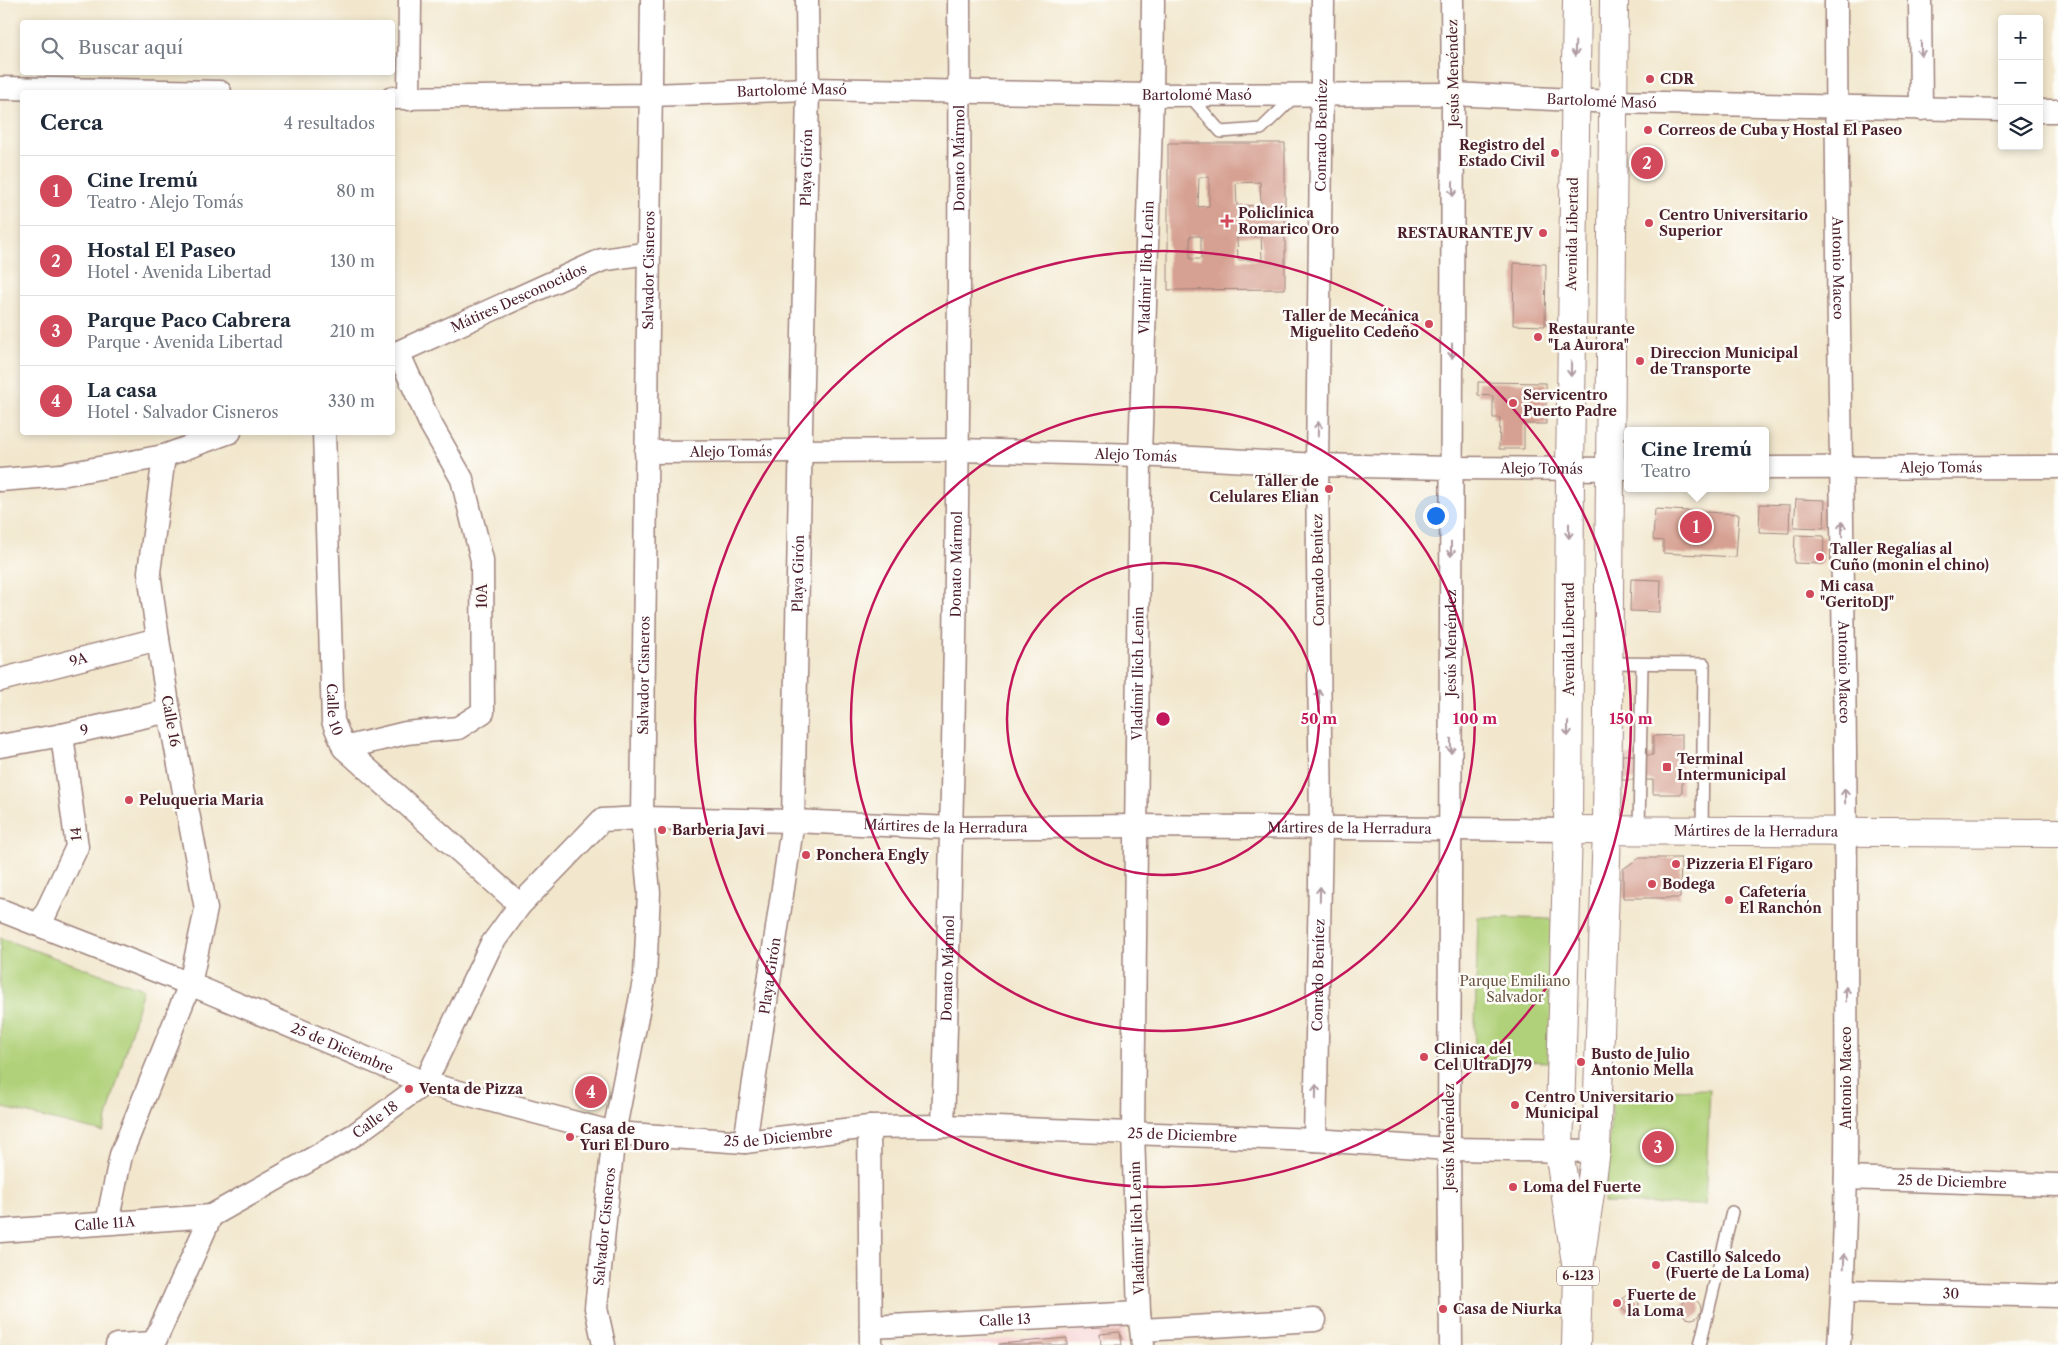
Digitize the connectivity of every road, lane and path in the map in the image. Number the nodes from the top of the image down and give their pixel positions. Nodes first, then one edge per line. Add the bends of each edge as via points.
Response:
1 (410, 0) edge
2 (652, 0) edge
3 (807, 0) edge
4 (959, 0) edge
5 (1152, 0) edge
6 (1323, 0) edge
7 (1452, 0) edge
8 (1577, 0) edge
9 (1614, 0) edge
10 (1836, 0) edge
11 (1920, 0) edge
12 (0, 88) edge
13 (808, 89) junction
14 (110, 90) edge
15 (959, 91) junction
16 (1297, 94) junction
17 (1323, 94) junction
18 (1454, 94) junction
19 (652, 95) junction
20 (1152, 95) junction
21 (1189, 95) junction
22 (401, 98) edge
23 (1574, 100) junction
24 (1612, 102) junction
25 (1836, 107) junction
26 (1921, 109) junction
27 (1998, 110) edge
28 (2043, 111) edge
29 (2058, 111) edge
30 (648, 253) junction
31 (395, 353) edge
32 (222, 435) edge
33 (324, 435) edge
34 (958, 450) junction
35 (801, 451) junction
36 (646, 452) junction
37 (1140, 455) junction
38 (164, 456) junction
39 (1317, 465) junction
40 (1841, 467) junction
41 (2058, 467) edge
42 (1451, 468) junction
43 (1769, 468) edge
44 (1570, 469) junction
45 (1618, 469) edge
46 (0, 480) edge
47 (158, 640) junction
48 (1608, 663) junction
49 (1642, 664) junction
50 (0, 680) edge
51 (169, 711) junction
52 (62, 735) junction
53 (0, 746) edge
54 (344, 748) junction
55 (642, 818) junction
56 (793, 821) junction
57 (1137, 826) junction
58 (952, 828) junction
59 (1321, 829) junction
60 (1451, 829) junction
61 (1568, 830) junction
62 (1607, 830) junction
63 (1639, 830) junction
64 (1702, 831) junction
65 (1846, 832) junction
66 (2058, 833) edge
67 (520, 905) junction
68 (0, 910) edge
69 (40, 926) junction
70 (190, 984) junction
71 (426, 1083) junction
72 (943, 1126) junction
73 (869, 1127) junction
74 (614, 1133) junction
75 (1134, 1133) junction
76 (1315, 1140) junction
77 (745, 1142) junction
78 (1449, 1149) junction
79 (1559, 1151) junction
80 (1596, 1151) junction
81 (1846, 1178) junction
82 (2058, 1185) edge
83 (1732, 1212) dead end
84 (211, 1216) junction
85 (108, 1223) junction
86 (0, 1232) edge
87 (1578, 1276) junction
88 (1843, 1291) junction
89 (2058, 1296) edge
90 (1315, 1320) dead end
91 (1141, 1330) edge
92 (871, 1336) edge
93 (153, 1344) edge
94 (117, 1345) edge
95 (604, 1345) edge
96 (1451, 1345) edge
97 (1576, 1345) edge
98 (1700, 1345) edge
99 (1839, 1345) edge

1 - 22 street
2 - 19 street, Salvador Cisneros
3 - 13 street, Playa Girón
4 - 15 street, Donato Mármol
5 - 20 street, Vladímir Ilich Lenin
6 - 17 street, Conrado Benítez
7 - 18 street, Jesús Menéndez
8 -> 23 main road, Avenida Libertad / 6-123
9 - 24 main road, Avenida Libertad / 6-123
10 - 25 street, Antonio Maceo
11 -> 26 street
12 - 14 street
13 - 15 street, Bartolomé Masó
13 - 19 street, Bartolomé Masó
13 - 35 street, Playa Girón
15 - 20 street, Bartolomé Masó
15 - 34 street, Donato Mármol
16 - 17 street, Bartolomé Masó
16 - 21 street, Bartolomé Masó
16 - 21 lane via 1261,129 1221,132
17 - 18 street, Bartolomé Masó
39 -> 17 street, Conrado Benítez
18 - 23 street, Bartolomé Masó
18 -> 42 street, Jesús Menéndez
19 - 22 street, Bartolomé Masó
19 - 30 street, Salvador Cisneros
20 - 21 street, Bartolomé Masó
20 - 37 street, Vladímir Ilich Lenin
23 - 24 street, Bartolomé Masó
23 -> 44 main road, Avenida Libertad / 6-123
24 - 25 street, Bartolomé Masó
24 - 45 main road, Avenida Libertad / 6-123
25 - 26 street, Bartolomé Masó
25 - 40 street, Antonio Maceo
26 - 27 street, Bartolomé Masó
28 - 29 street
30 - 31 street, Mátires Desconocidos via 602,260
30 - 36 street, Salvador Cisneros
31 - 54 street, 10A via 462,479 482,560 482,712 458,728 406,733
32 - 38 street
33 - 54 street, Calle 10 via 333,721
34 - 35 street, Alejo Tomás
34 - 37 street, Alejo Tomás
34 - 58 street, Donato Mármol
35 - 36 street, Alejo Tomás
35 - 56 street, Playa Girón
36 - 55 street, Salvador Cisneros
37 - 39 street, Alejo Tomás
37 - 57 street, Vladímir Ilich Lenin
38 - 46 street via 61,475
38 - 47 street, Calle 16 via 150,572
39 - 42 street, Alejo Tomás
59 -> 39 street, Conrado Benítez
40 - 41 street, Alejo Tomás
40 - 43 street, Alejo Tomás
65 -> 40 street, Antonio Maceo
42 - 44 street, Alejo Tomás
42 -> 60 street, Jesús Menéndez
44 - 45 street, Alejo Tomás
44 -> 61 main road, Avenida Libertad / 6-123
45 - 48 main road, Avenida Libertad / 6-123
47 - 50 street, 9A
47 - 51 street, Calle 16
48 - 49 lane
48 - 62 main road, Avenida Libertad / 6-123
49 - 63 lane
49 - 64 lane via 1704,664
51 - 52 street, 9
51 - 70 street, Calle 16 via 206,909
52 - 53 street, 9
52 - 69 street, 14 via 78,847
54 - 67 street, Calle 10
55 - 56 street, Mártires de la Herradura
55 - 67 street, Calle 18 via 602,820
55 - 74 street, Salvador Cisneros via 649,892 645,976
56 - 58 street, Mártires de la Herradura
56 - 77 street, Playa Girón
57 - 58 street, Mártires de la Herradura
57 - 59 street, Mártires de la Herradura
57 - 75 street, Vladímir Ilich Lenin
58 - 72 street, Donato Mármol
59 - 60 street, Mártires de la Herradura
76 -> 59 street, Conrado Benítez
60 - 61 street, Mártires de la Herradura
60 - 78 street, Jesús Menéndez
61 - 62 main road, Mártires de la Herradura
61 - 79 main road, Avenida Libertad / 6-123
62 - 63 main road, Mártires de la Herradura
62 - 80 main road, Avenida Libertad / 6-123
63 - 64 main road, Mártires de la Herradura
64 - 65 main road, Mártires de la Herradura
65 - 66 main road, Mártires de la Herradura
81 -> 65 street, Antonio Maceo
67 - 71 street, Calle 18 via 492,945
68 - 69 street, 25 de Diciembre
69 - 70 street, 25 de Diciembre
70 - 71 street, 25 de Diciembre
70 - 85 street, Calle 16 via 121,1155
71 - 74 street, 25 de Diciembre
71 - 84 street, Calle 18 via 354,1135
72 - 73 street, 25 de Diciembre
72 - 75 street, 25 de Diciembre
73 - 77 street, 25 de Diciembre
73 - 92 street
74 - 77 street, 25 de Diciembre
74 - 95 street, Salvador Cisneros via 596,1308
75 - 76 street, 25 de Diciembre
75 - 91 street, Vladímir Ilich Lenin
76 - 78 street, 25 de Diciembre
78 - 79 street, 25 de Diciembre
78 - 96 street, Jesús Menéndez
79 - 80 street, 25 de Diciembre
79 - 87 main road, Avenida Libertad / 6-123
80 - 87 main road, Avenida Libertad / 6-123
81 - 82 street, 25 de Diciembre
88 -> 81 street, Antonio Maceo
83 - 98 lane
84 - 85 street, Calle 11A
84 - 93 street
85 - 86 street, Calle 11A
87 - 97 main road, Avenida Libertad / 6-123
88 - 89 street, 30
88 - 99 street, Antonio Maceo
90 - 91 street, Calle 13
91 - 92 street, Calle 13
93 - 94 street

